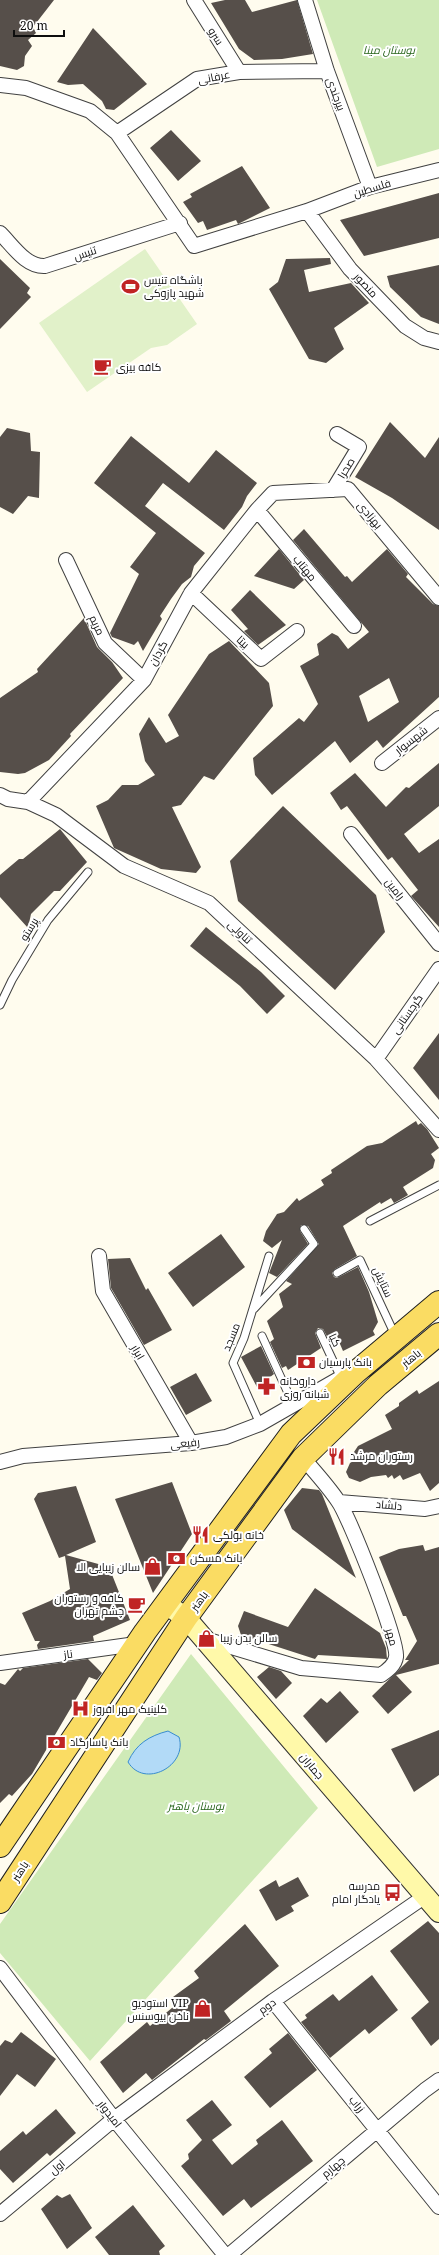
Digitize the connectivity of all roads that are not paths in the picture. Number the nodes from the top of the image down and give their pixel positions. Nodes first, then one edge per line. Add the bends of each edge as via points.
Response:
1 (194, 0) edge
2 (305, 0) edge
3 (327, 71) junction
4 (239, 72) junction
5 (0, 85) edge
6 (117, 133) junction
7 (439, 170) edge
8 (370, 187) junction
9 (307, 211) junction
10 (180, 223) junction
11 (0, 233) edge
12 (439, 342) edge
13 (337, 434) dead end
14 (333, 490) junction
15 (273, 492) joint
16 (257, 510) junction
17 (66, 560) dead end
18 (192, 594) junction
19 (439, 598) edge
20 (354, 626) dead end
21 (297, 631) dead end
22 (144, 680) junction
23 (439, 718) edge
24 (382, 763) dead end
25 (0, 796) edge
26 (28, 802) junction
27 (352, 834) dead end
28 (88, 872) dead end
29 (439, 944) edge
30 (439, 969) edge
31 (0, 1005) edge
32 (376, 1059) junction
33 (439, 1130) edge
34 (439, 1185) edge
35 (370, 1221) dead end
36 (304, 1230) dead end
37 (99, 1256) dead end
38 (269, 1256) dead end
39 (337, 1273) dead end
40 (439, 1302) edge
41 (252, 1311) junction
42 (320, 1333) dead end
43 (439, 1334) edge
44 (262, 1336) dead end
45 (396, 1338) junction
46 (348, 1375) junction
47 (293, 1404) junction
48 (260, 1424) junction
49 (191, 1443) junction
50 (304, 1458) junction
51 (0, 1462) edge
52 (339, 1502) junction
53 (439, 1506) edge
54 (166, 1604) junction
55 (186, 1618) junction
56 (204, 1639) junction
57 (136, 1644) junction
58 (0, 1663) edge
59 (0, 1846) edge
60 (424, 1897) junction
61 (0, 1902) edge
62 (439, 1912) edge
63 (0, 1968) edge
64 (273, 2001) junction
65 (439, 2080) edge
66 (114, 2119) junction
67 (378, 2129) junction
68 (439, 2207) edge
69 (0, 2214) edge
70 (225, 2255) edge
71 (229, 2255) edge

1 - 4 street, سرو
2 - 3 street, بیرجندی
3 - 4 street, عرفانی
3 - 8 street, بیرجندی
4 - 6 street, عرفانی via 190,82
5 - 6 street via 26,88 90,111
6 - 10 street
7 - 8 street, فلسطین
8 - 9 street, فلسطین
9 - 10 street, فلسطین via 194,246
9 - 12 street, منصور via 350,269 405,326 424,338
10 - 11 street, تنیس via 45,266 30,263
13 - 14 street, صحرا via 359,447
14 - 15 street, بهزادی
14 - 19 street, بهزادی via 348,489
15 - 16 street, گردان
16 - 18 street, گردان
16 - 20 street, مهتاب
17 - 22 street, مریم via 105,643
18 - 21 street, بیتا via 261,659
18 - 22 street, گردان
22 - 26 street, گردان
23 - 24 street, شهسوار
25 - 26 street, تناولی
26 - 32 street, تناولی via 56,815 124,866 209,902
27 - 29 street, رامین
28 - 31 lane, پرستو via 48,920
30 - 32 street, گرجستانی
32 - 33 street, تناولی
34 - 35 lane
36 - 41 lane via 314,1244
37 - 49 street, ابرار via 103,1291
38 - 41 lane, مسجد
39 - 45 lane, ستایش via 360,1260
40 - 45 main road
41 - 48 lane, مسجد via 233,1363
42 - 46 lane, کیا
43 - 50 main road, باهنر via 378,1385
44 - 47 lane
45 - 46 main road
46 - 47 street, رفیعی
46 - 54 main road via 292,1434
47 - 48 street, رفیعی
48 - 49 street, رفیعی via 226,1437
49 - 51 street, رفیعی via 23,1456
50 - 52 street, مهر
50 - 55 main road, باهنر
52 - 53 street, دلشاد via 425,1509
52 - 56 street, مهر via 395,1640 396,1656 392,1666 381,1675 302,1668
54 - 55 main road, جماران
54 - 57 main road
55 - 56 main road, جماران
55 - 61 main road, باهنر
56 - 60 main road, جماران
57 - 58 street, ناز
57 - 59 main road
60 - 62 main road, جماران
60 - 64 street, دوم
63 - 66 street, امیدوار
64 - 66 street, دوم
64 - 67 street, زراب
65 - 67 street, چهارم
66 - 69 street, اول
66 - 70 street, امیدوار
67 - 68 street, زراب
67 - 71 street, چهارم

